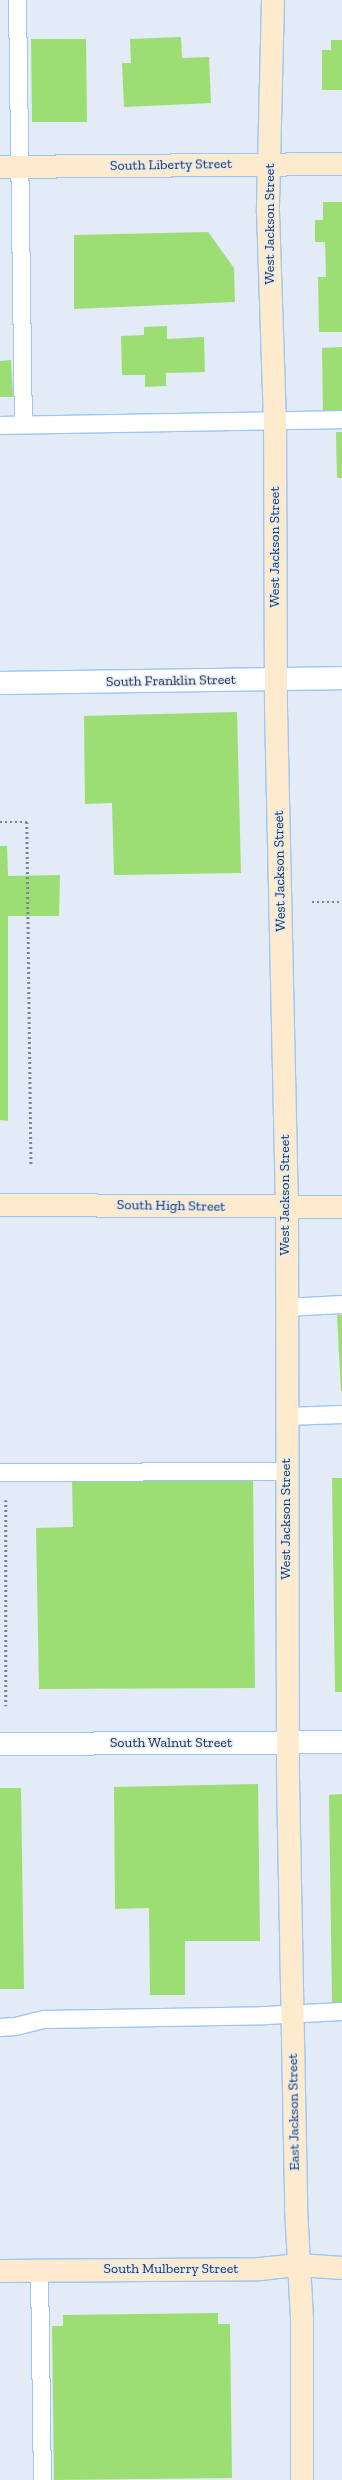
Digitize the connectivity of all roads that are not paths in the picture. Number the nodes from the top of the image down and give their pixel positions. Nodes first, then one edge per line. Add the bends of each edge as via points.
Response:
1 (17, 0) edge
2 (272, 0) edge
3 (269, 164) junction
4 (342, 164) edge
5 (10, 167) edge
6 (274, 419) junction
7 (342, 419) edge
8 (23, 424) junction
9 (0, 425) edge
10 (342, 678) edge
11 (276, 679) junction
12 (0, 683) edge
13 (0, 1205) edge
14 (342, 1207) edge
15 (287, 1208) junction
16 (342, 1304) edge
17 (285, 1307) junction
18 (342, 1414) edge
19 (286, 1416) junction
20 (286, 1471) junction
21 (3, 1472) edge
22 (342, 1742) edge
23 (288, 1743) junction
24 (0, 1744) edge
25 (342, 2011) edge
26 (293, 2012) junction
27 (0, 2027) edge
28 (299, 2265) junction
29 (342, 2268) edge
30 (0, 2270) edge
31 (39, 2270) junction
32 (42, 2480) edge
33 (302, 2480) edge

1 - 5 lane
2 - 3 main road, West Jackson Street
3 - 4 main road, South Liberty Street
3 - 5 main road, South Liberty Street
3 - 6 main road, West Jackson Street
5 - 8 lane
6 - 7 lane
6 - 8 lane
6 - 11 main road, West Jackson Street
8 - 9 lane
10 - 11 street, South Franklin Street
11 - 12 street, South Franklin Street
11 - 15 main road, West Jackson Street
13 - 15 main road, South High Street
14 - 15 main road, South High Street
15 - 17 main road, West Jackson Street
16 - 17 lane
17 - 19 main road, West Jackson Street
18 - 19 lane
19 - 20 main road, West Jackson Street
20 - 21 lane
20 - 23 main road, West Jackson Street
22 - 23 street, South Walnut Street
23 - 24 street, South Walnut Street
23 - 26 main road, East Jackson Street
25 - 26 lane
26 - 27 lane via 265,2015 44,2019
26 - 28 main road, East Jackson Street
28 - 29 main road, South Mulberry Street
28 - 31 main road, South Mulberry Street via 260,2269
28 - 33 main road, East Jackson Street via 302,2319
30 - 31 main road, South Mulberry Street
31 - 32 lane

